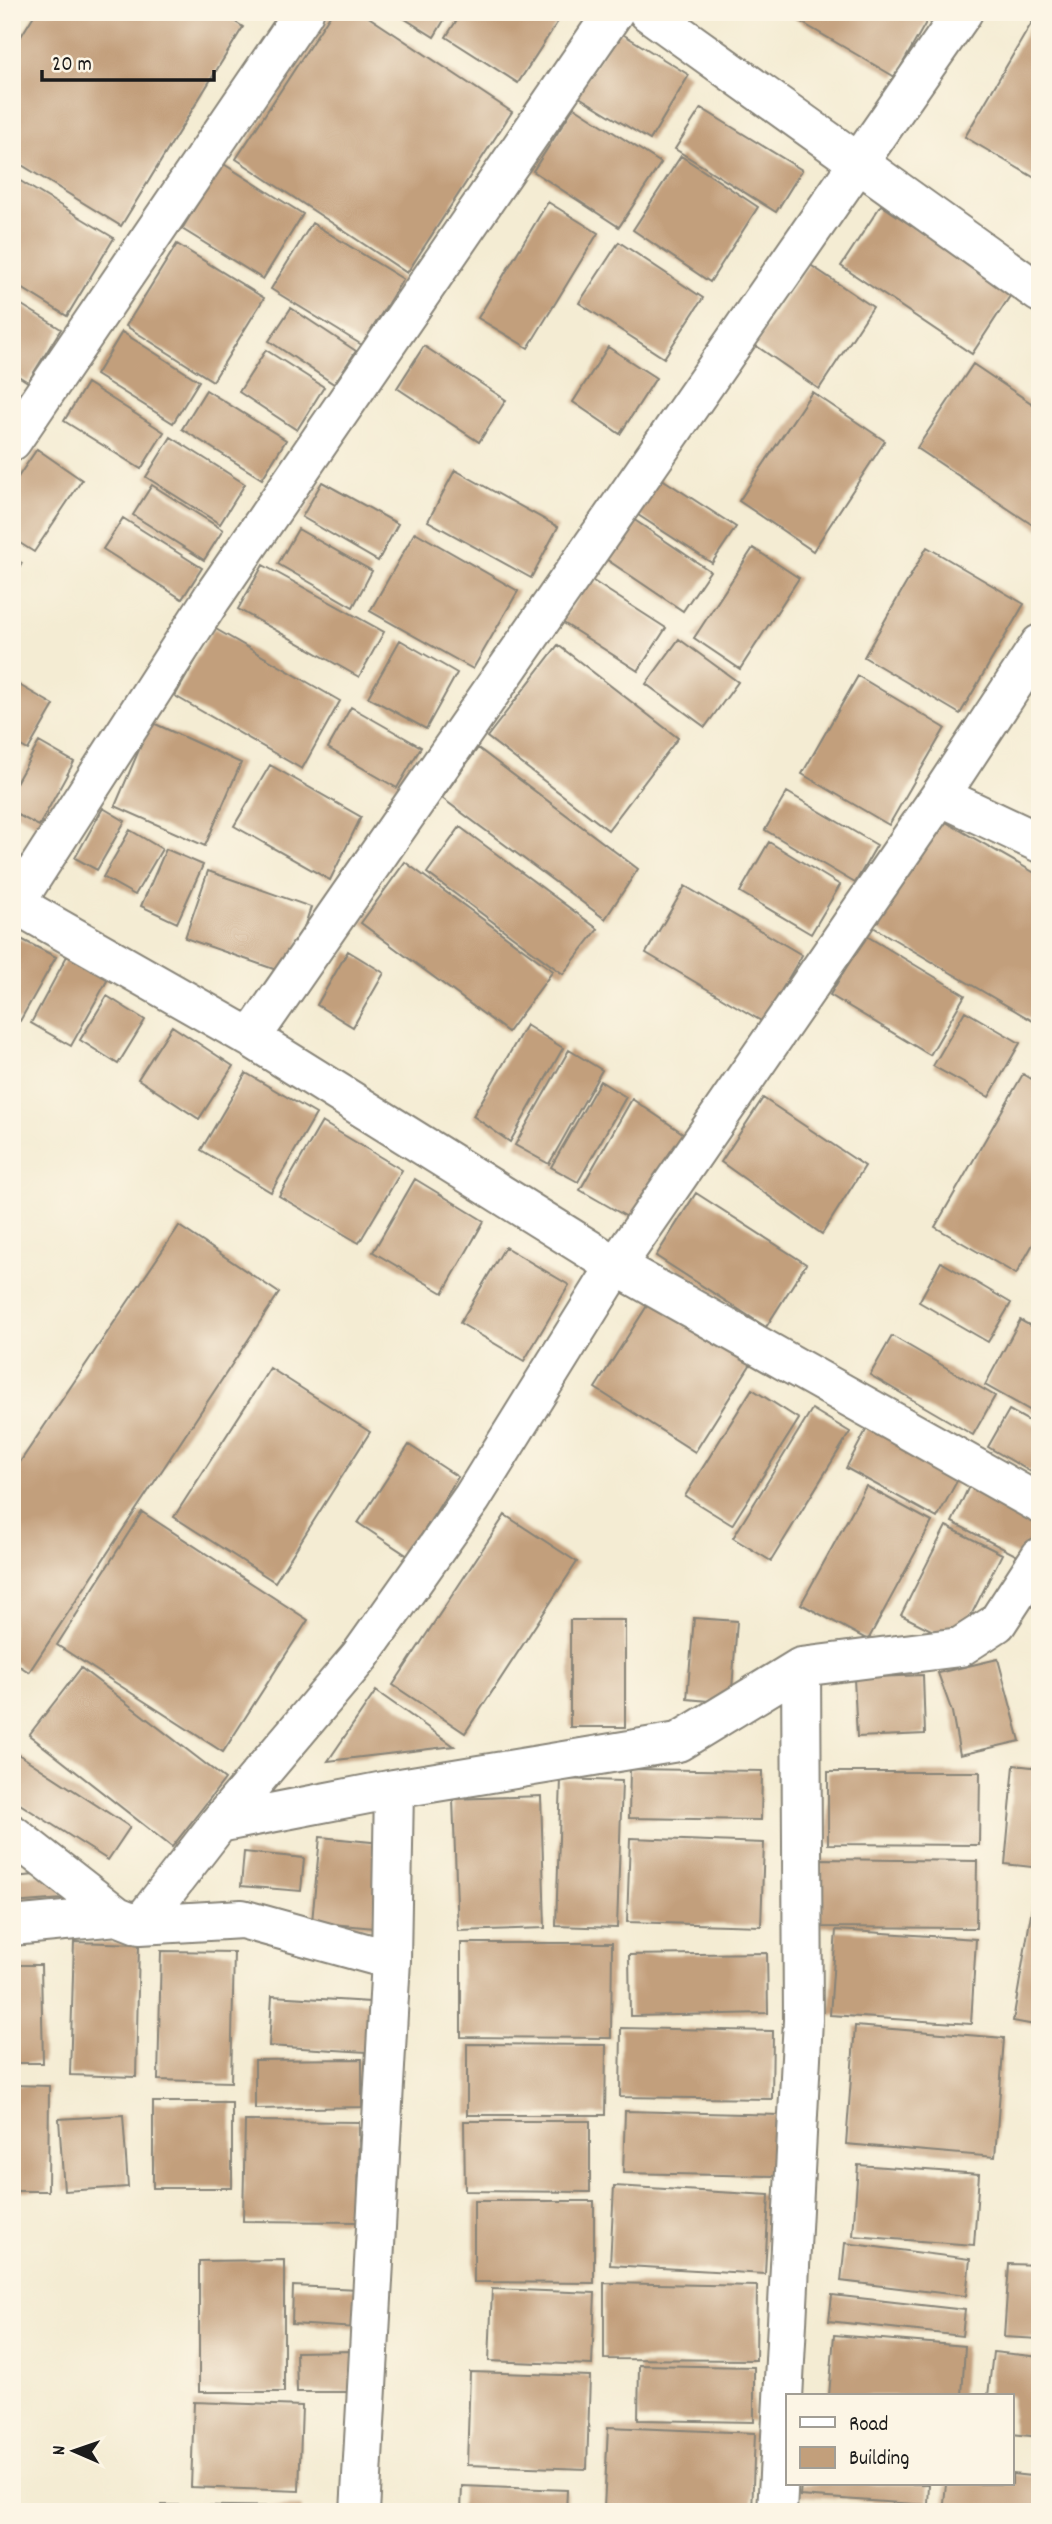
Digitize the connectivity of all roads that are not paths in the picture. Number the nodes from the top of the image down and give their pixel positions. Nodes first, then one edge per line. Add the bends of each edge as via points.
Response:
1 (304, 12) edge
2 (614, 12) edge
3 (648, 12) edge
4 (964, 12) edge
5 (859, 162) junction
6 (1040, 293) edge
7 (12, 441) edge
8 (1040, 644) edge
9 (940, 796) junction
10 (1040, 843) edge
11 (14, 903) edge
12 (251, 1038) junction
13 (616, 1266) junction
14 (1040, 1504) edge
15 (1040, 1556) edge
16 (801, 1667) junction
17 (394, 1789) junction
18 (219, 1823) junction
19 (12, 1834) edge
20 (129, 1920) junction
21 (12, 1926) edge
22 (391, 1959) junction
23 (360, 2512) edge
24 (777, 2512) edge

1 - 7 street
2 - 11 street via 212,598
3 - 5 street
4 - 5 street
5 - 6 street
5 - 12 street
8 - 9 street
9 - 10 street
9 - 13 street
11 - 12 street
12 - 13 street
13 - 14 street
13 - 18 street via 472,1498 360,1656
15 - 16 street via 997,1623 960,1647
16 - 17 street via 678,1742
16 - 24 street via 803,2020
17 - 18 street
17 - 22 street
18 - 20 street
19 - 20 street
20 - 21 street
20 - 22 street via 243,1919
22 - 23 street

